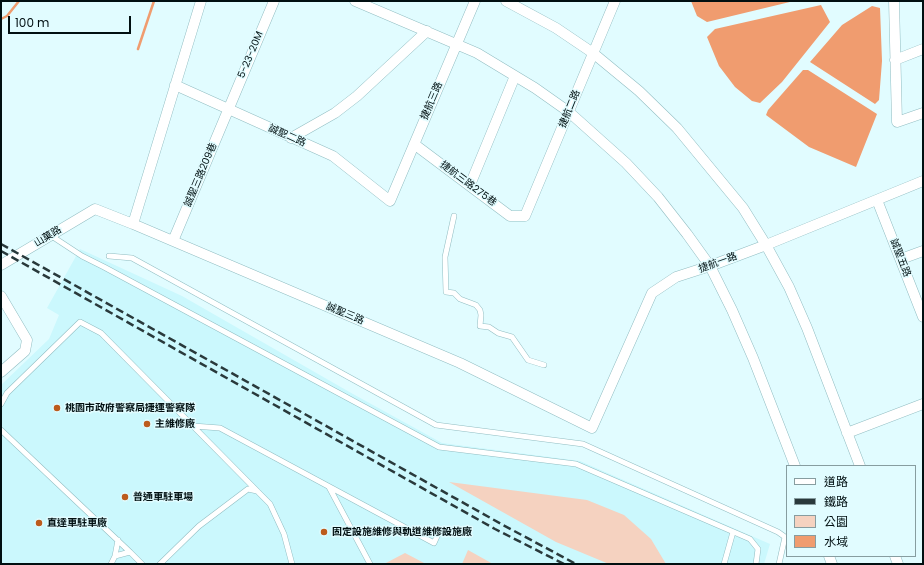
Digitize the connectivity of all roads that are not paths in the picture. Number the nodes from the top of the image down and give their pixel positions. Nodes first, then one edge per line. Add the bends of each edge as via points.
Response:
1 (201, 1) edge
2 (274, 1) edge
3 (355, 1) edge
4 (475, 1) edge
5 (506, 1) edge
6 (615, 1) edge
7 (894, 1) edge
8 (427, 31) junction
9 (456, 44) junction
10 (923, 49) edge
11 (593, 53) junction
12 (895, 60) junction
13 (515, 76) junction
14 (175, 85) junction
15 (228, 110) junction
16 (569, 112) junction
17 (923, 113) edge
18 (290, 138) junction
19 (414, 144) junction
20 (923, 181) edge
21 (470, 185) junction
22 (877, 200) junction
23 (390, 201) joint
24 (95, 209) joint
25 (454, 216) dead end
26 (525, 216) joint
27 (133, 224) junction
28 (50, 235) junction
29 (173, 241) junction
30 (766, 245) junction
31 (923, 251) edge
32 (109, 256) dead end
33 (901, 259) junction
34 (3, 261) edge
35 (710, 266) junction
36 (1, 296) edge
37 (922, 314) edge
38 (544, 365) dead end
39 (1, 372) edge
40 (1, 404) edge
41 (923, 404) edge
42 (193, 426) junction
43 (592, 428) joint
44 (1, 430) edge
45 (847, 433) junction
46 (795, 465) edge
47 (860, 465) edge
48 (328, 486) junction
49 (257, 490) junction
50 (439, 532) dead end
51 (733, 532) junction
52 (118, 540) junction
53 (130, 552) junction
54 (115, 556) junction
55 (111, 564) edge
56 (142, 564) edge
57 (160, 564) edge
58 (292, 564) edge
59 (370, 564) edge
60 (724, 564) edge
61 (756, 564) edge
62 (779, 564) edge

1 - 14 street
2 - 15 street, 5-23-20M
3 - 8 street
4 - 9 street, 捷航三路
5 - 11 street via 556,28
6 - 11 street, 捷航二路
7 - 12 street
8 - 9 street
8 - 18 street via 357,96 335,113
9 - 13 street
9 - 19 street, 捷航三路
10 - 12 street
11 - 16 street, 捷航二路
11 - 30 street via 639,91 677,128 743,208
12 - 17 street via 897,122
13 - 16 street
13 - 21 street
14 - 15 street, 誠聖二路
14 - 27 street
15 - 18 street, 誠聖二路
15 - 29 street, 誠聖三路209巷
16 - 26 street, 捷航二路
16 - 35 street via 626,163 658,197
18 - 23 street, 誠聖二路 via 333,156
19 - 21 street, 捷航三路275巷
19 - 23 street, 捷航三路
20 - 22 street, 捷航一路
21 - 26 street, 捷航三路275巷 via 510,216
22 - 30 street, 捷航一路
22 - 33 street, 誠聖五路
24 - 27 street, 誠聖三路
24 - 28 street, 山菓路
25 - 38 lane via 445,257 446,292 454,293 460,299 476,305 482,315 480,326 512,337 528,360
27 - 29 street, 誠聖三路
28 - 34 street, 山菓路
28 - 51 lane via 82,256 439,447 576,464
29 - 43 street, 誠聖三路 via 460,364
30 - 35 street, 捷航一路
30 - 45 street via 789,287 807,328
31 - 33 street
32 - 62 lane via 132,258 436,425 583,444 778,532 785,537
33 - 37 street, 誠聖五路
35 - 43 street, 捷航一路 via 676,277 652,293
35 - 46 street via 753,358
36 - 39 street via 27,340 25,351
40 - 42 lane via 7,393 80,322 101,332
41 - 45 street
42 - 48 lane via 220,428
42 - 49 lane
44 - 52 lane
45 - 47 street
48 - 50 lane via 434,543
48 - 59 lane
49 - 57 lane via 248,489 199,526
49 - 58 lane via 270,504 284,534
51 - 60 lane
51 - 61 lane via 750,539 758,549
52 - 53 lane
52 - 54 lane
53 - 54 lane
53 - 56 lane
54 - 55 lane

